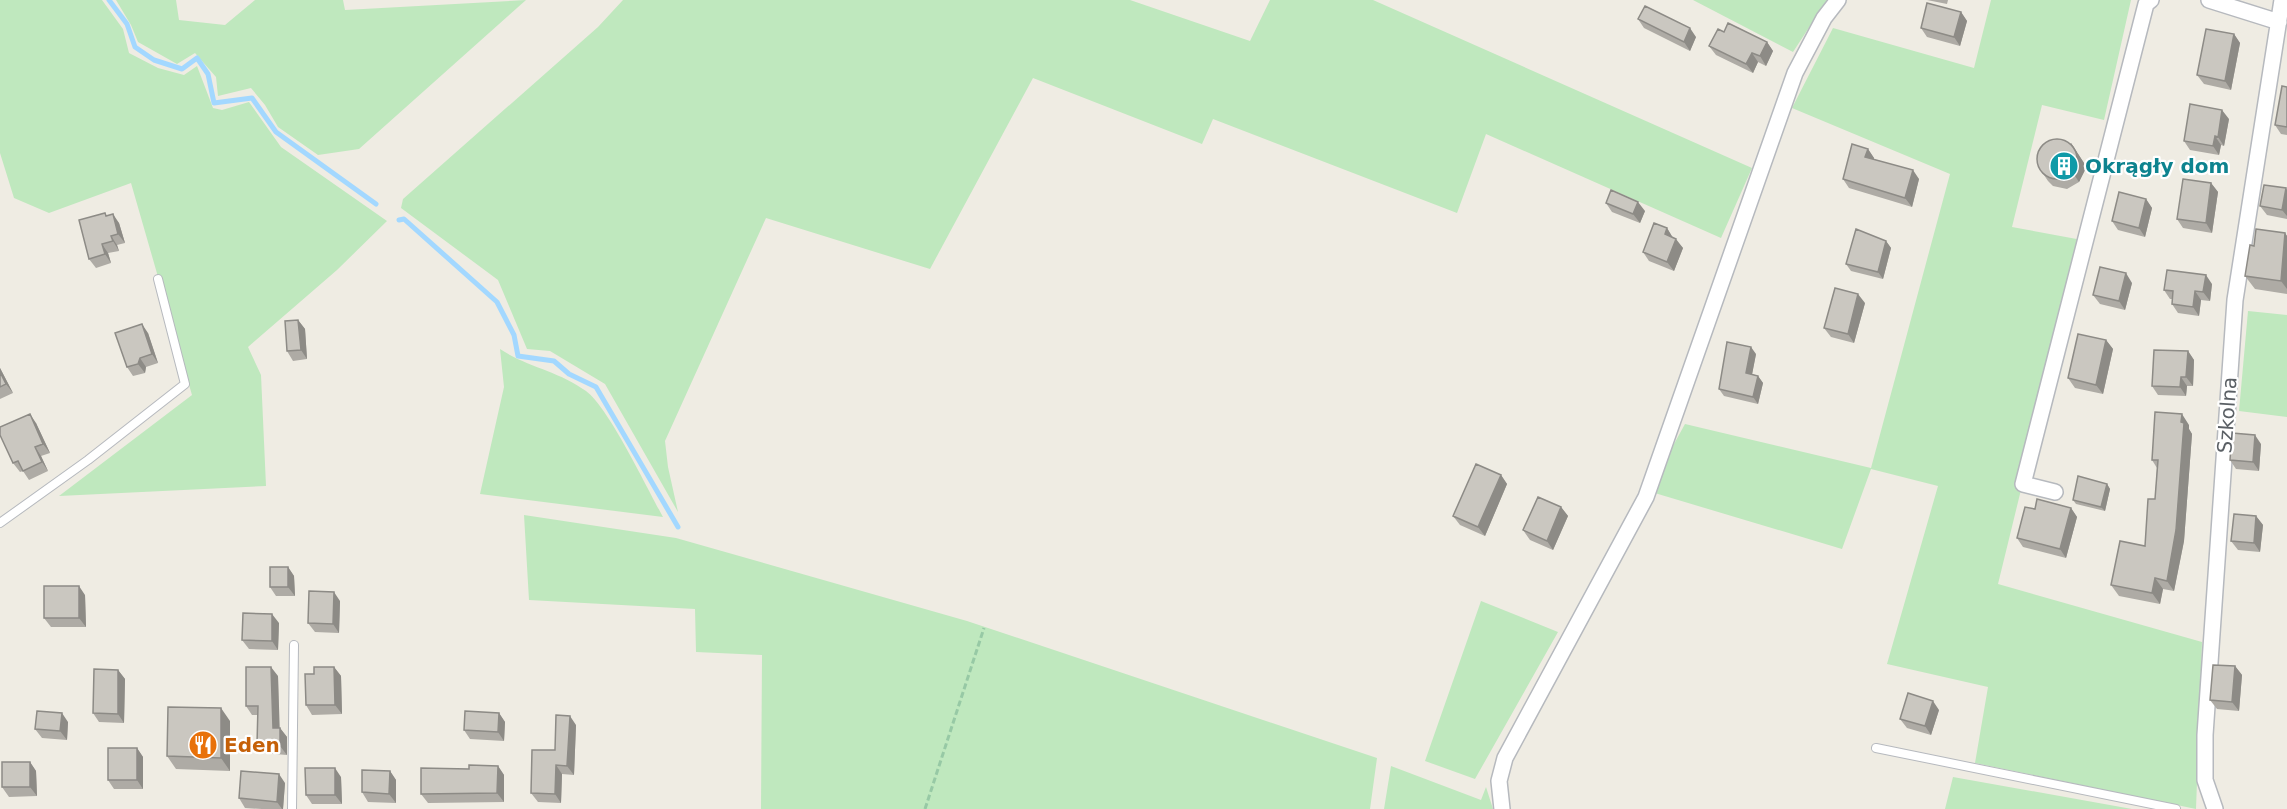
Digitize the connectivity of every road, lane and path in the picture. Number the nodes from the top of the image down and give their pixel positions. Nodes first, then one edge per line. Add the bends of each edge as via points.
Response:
1 (1838, 0) edge
2 (2209, 0) edge
3 (2282, 0) edge
4 (2147, 1) edge
5 (2278, 22) junction
6 (158, 279) dead end
7 (2055, 492) dead end
8 (0, 523) edge
9 (984, 628) dead end
10 (294, 645) dead end
11 (1876, 748) dead end
12 (292, 809) edge
13 (925, 809) edge
14 (1502, 809) edge
15 (2176, 809) edge
16 (2215, 809) edge

1 - 14 street via 1795,73 1646,497 1505,758 1499,781
2 - 5 street
3 - 5 street, Szkolna
4 - 7 street via 2023,484
5 - 16 street, Szkolna via 2235,300 2205,735 2205,780
6 - 8 lane via 185,384
9 - 13 path
10 - 12 lane
11 - 15 lane

